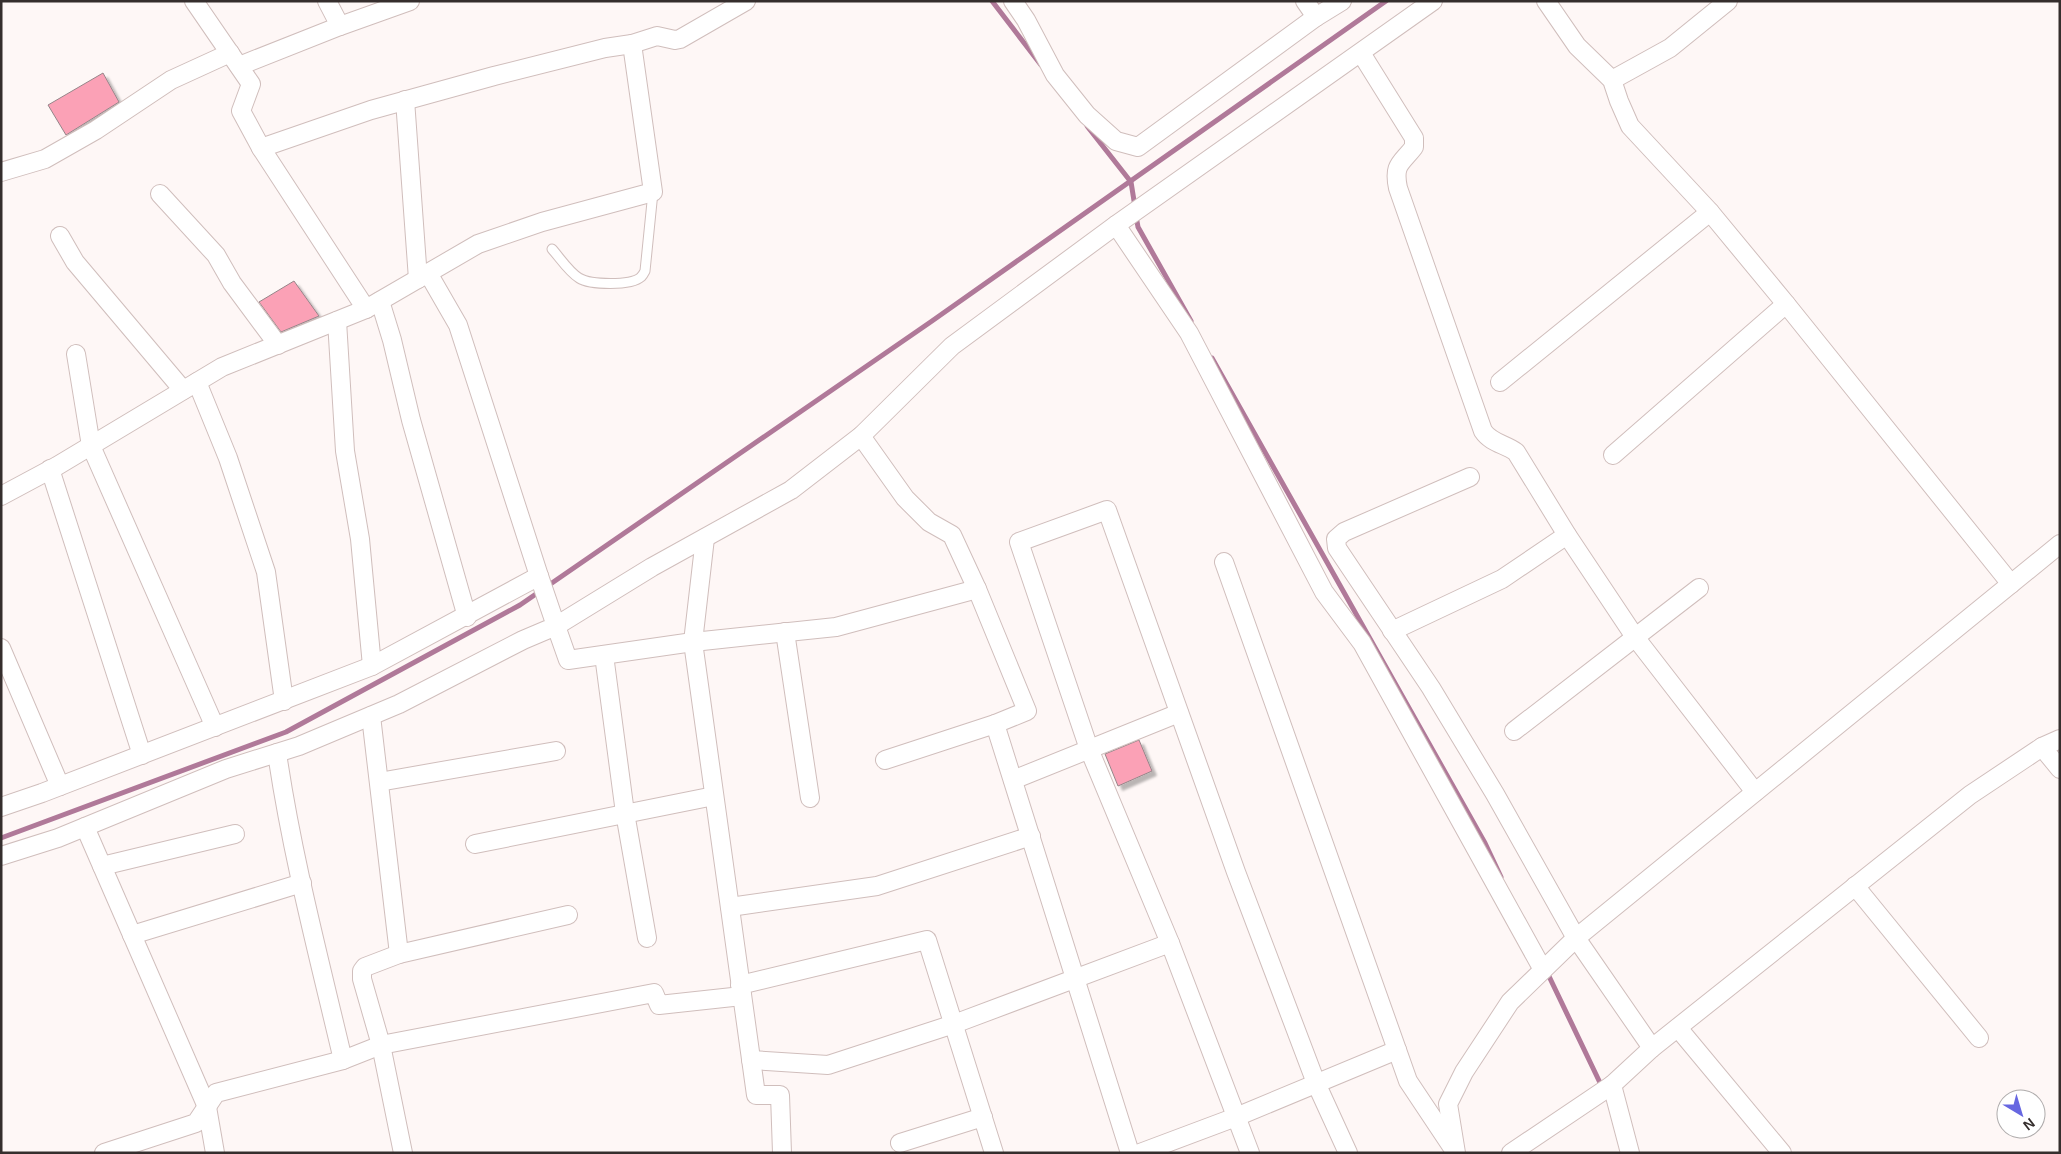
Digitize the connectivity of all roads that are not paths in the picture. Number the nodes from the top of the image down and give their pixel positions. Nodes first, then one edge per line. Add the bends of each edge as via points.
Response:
1 (194, 1) edge
2 (327, 1) edge
3 (410, 1) edge
4 (746, 1) edge
5 (1013, 1) edge
6 (1305, 1) edge
7 (1342, 1) edge
8 (1433, 1) edge
9 (1546, 1) edge
10 (1728, 1) edge
11 (1316, 17) junction
12 (340, 26) junction
13 (632, 44) junction
14 (1360, 53) junction
15 (235, 60) junction
16 (1612, 80) junction
17 (405, 100) junction
18 (261, 148) junction
19 (1, 172) edge
20 (654, 192) junction
21 (160, 194) dead end
22 (1710, 212) junction
23 (1116, 225) junction
24 (60, 236) dead end
25 (552, 249) dead end
26 (423, 276) junction
27 (1786, 304) junction
28 (373, 305) junction
29 (336, 321) junction
30 (278, 345) junction
31 (76, 354) dead end
32 (1500, 382) dead end
33 (190, 386) junction
34 (862, 436) junction
35 (90, 446) junction
36 (1614, 455) dead end
37 (50, 469) junction
38 (1470, 477) dead end
39 (1, 496) edge
40 (1568, 535) junction
41 (705, 538) junction
42 (2060, 544) edge
43 (1224, 562) dead end
44 (541, 580) junction
45 (2011, 584) junction
46 (1699, 588) dead end
47 (977, 589) junction
48 (466, 617) junction
49 (554, 619) junction
50 (1392, 631) junction
51 (785, 632) junction
52 (1635, 637) junction
53 (693, 642) junction
54 (1, 648) edge
55 (604, 655) junction
56 (372, 666) junction
57 (284, 701) junction
58 (1180, 713) junction
59 (371, 716) junction
60 (995, 724) junction
61 (215, 727) junction
62 (1514, 731) dead end
63 (2060, 739) edge
64 (2042, 747) junction
65 (1089, 749) junction
66 (556, 751) dead end
67 (277, 753) junction
68 (142, 755) junction
69 (885, 760) dead end
70 (2060, 769) edge
71 (1013, 780) junction
72 (379, 782) junction
73 (60, 786) junction
74 (1755, 792) junction
75 (714, 796) junction
76 (810, 798) dead end
77 (1, 806) edge
78 (625, 813) junction
79 (85, 827) junction
80 (235, 834) dead end
81 (1031, 836) junction
82 (475, 844) dead end
83 (1, 856) edge
84 (102, 866) junction
85 (302, 883) junction
86 (1855, 886) junction
87 (730, 908) junction
88 (568, 915) dead end
89 (132, 935) junction
90 (647, 938) dead end
91 (1576, 938) junction
92 (1170, 943) junction
93 (400, 954) junction
94 (1543, 970) junction
95 (1074, 979) junction
96 (741, 990) junction
97 (954, 1024) junction
98 (1678, 1028) junction
99 (1979, 1038) dead end
100 (381, 1045) junction
101 (1652, 1048) junction
102 (1397, 1050) junction
103 (343, 1060) junction
104 (751, 1060) junction
105 (1316, 1083) junction
106 (1612, 1085) junction
107 (207, 1107) junction
108 (983, 1117) junction
109 (1236, 1117) junction
110 (900, 1143) dead end
111 (104, 1153) edge
112 (215, 1153) edge
113 (403, 1153) edge
114 (782, 1153) edge
115 (994, 1153) edge
116 (1130, 1153) edge
117 (1140, 1153) edge
118 (1250, 1153) edge
119 (1348, 1153) edge
120 (1456, 1153) edge
121 (1511, 1153) edge
122 (1630, 1153) edge
123 (1782, 1153) edge

1 - 15 street
2 - 12 street
3 - 12 street
4 - 13 street via 680,39 658,36
5 - 11 street via 1055,74 1087,115 1116,140 1138,146
6 - 11 street
7 - 11 street
8 - 14 street
9 - 16 street via 1577,46
10 - 16 street via 1670,48
12 - 15 street
13 - 17 street via 587,52
13 - 20 street
14 - 23 street
14 - 40 street via 1414,138 1414,147 1396,168 1398,188 1483,431 1492,441 1516,452
15 - 18 street via 251,84 241,111
15 - 19 street via 171,80 45,160
16 - 22 street via 1630,126
17 - 18 street
17 - 26 street
18 - 28 street
20 - 25 lane via 645,270 641,277 613,284 584,280 573,274
20 - 26 street via 542,222 478,244
21 - 30 street via 216,255 232,283
22 - 27 street
22 - 32 street
23 - 34 street via 952,346
23 - 94 street via 1189,333 1324,592 1362,643
24 - 33 street via 76,262
26 - 28 street
26 - 44 street via 458,325
27 - 36 street
27 - 45 street
28 - 29 street
28 - 48 street
29 - 30 street
29 - 56 street via 345,451 360,538
30 - 33 street via 222,368
31 - 35 street
33 - 35 street
33 - 57 street via 228,458 266,572
34 - 41 street via 791,490
34 - 47 street via 905,498 929,522 952,535
35 - 37 street
35 - 61 street
37 - 39 street
37 - 68 street
38 - 50 street via 1360,524 1336,539 1340,556
40 - 50 street via 1502,579
40 - 52 street
41 - 49 street
41 - 53 street
42 - 45 street
43 - 102 street
44 - 48 street
44 - 49 street
45 - 74 street
46 - 52 street
47 - 51 street via 836,627
47 - 60 street via 1027,711
48 - 56 street
49 - 55 street via 568,660
49 - 59 street via 523,640
50 - 91 street via 1432,688
51 - 53 street
51 - 76 street
52 - 62 street
52 - 74 street
53 - 55 street
53 - 75 street
54 - 73 street
55 - 78 street
56 - 57 street
57 - 61 street
58 - 65 street
58 - 65 street via 1107,510 1019,542
58 - 105 street
59 - 67 street
59 - 72 street
60 - 69 street
60 - 71 street
61 - 68 street
63 - 64 street
64 - 70 street
64 - 86 street via 1970,794
65 - 71 street
65 - 92 street
66 - 72 street
67 - 79 street via 226,769
67 - 85 street
68 - 73 street
71 - 81 street
72 - 93 street
73 - 77 street
74 - 91 street
75 - 78 street
75 - 87 street
78 - 82 street
78 - 90 street
79 - 83 street
79 - 84 street
80 - 84 street
81 - 87 street via 877,886
81 - 95 street
84 - 89 street
85 - 89 street
85 - 103 street
86 - 98 street
86 - 99 street
87 - 96 street
88 - 93 street
89 - 107 street
91 - 94 street
91 - 101 street
92 - 95 street
92 - 109 street
93 - 100 street via 362,971
94 - 120 street via 1510,1002 1464,1072 1448,1104
95 - 97 street
95 - 116 street
96 - 97 street via 928,940
96 - 100 street via 659,1005 654,993
96 - 104 street
97 - 104 street via 828,1065
97 - 108 street
98 - 101 street
98 - 123 street
100 - 103 street
100 - 113 street
101 - 106 street
102 - 105 street
102 - 120 street via 1408,1081
103 - 107 street via 216,1093
104 - 114 street via 756,1095 780,1095
105 - 109 street
105 - 119 street
106 - 121 street
106 - 122 street
107 - 111 street via 196,1123
107 - 112 street
108 - 110 street
108 - 115 street
109 - 117 street
109 - 118 street

